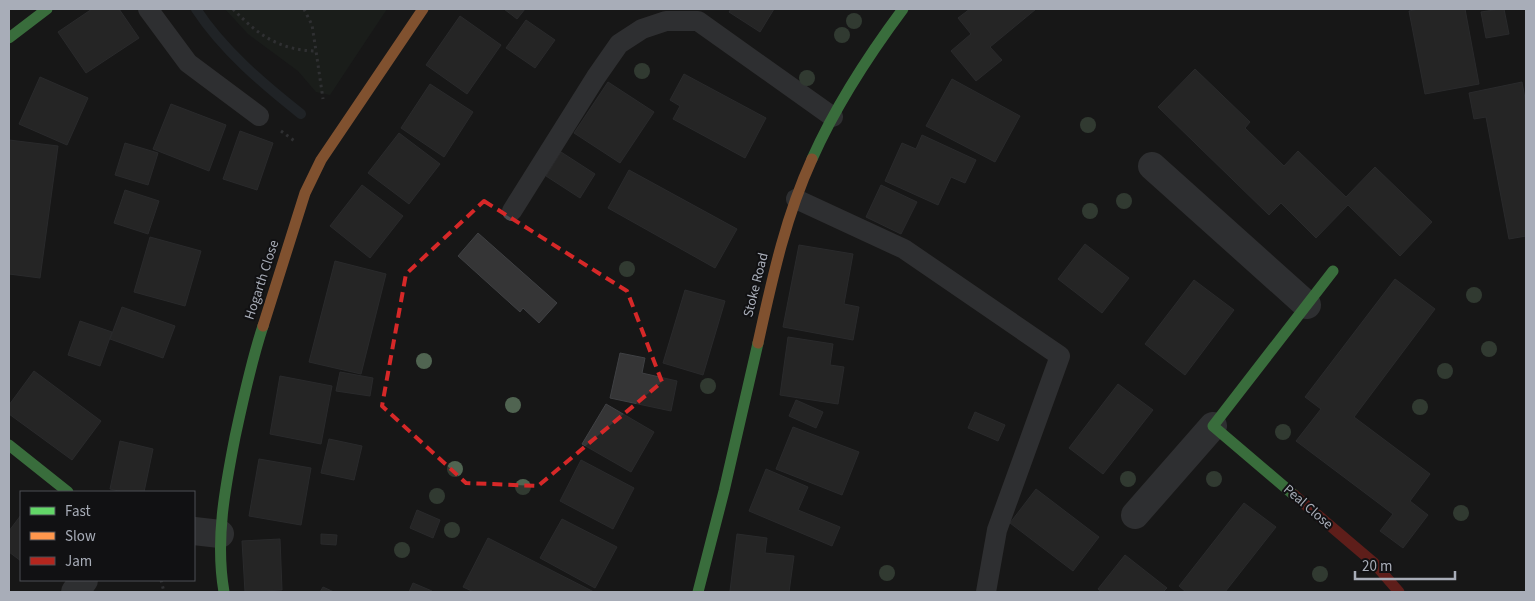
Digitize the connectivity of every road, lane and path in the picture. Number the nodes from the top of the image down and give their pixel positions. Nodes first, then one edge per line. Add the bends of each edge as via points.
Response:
1 (47, 9) edge
2 (148, 9) edge
3 (233, 9) edge
4 (304, 9) edge
5 (423, 9) edge
6 (903, 9) edge
7 (9, 38) edge
8 (316, 51) junction
9 (324, 106) dead end
10 (259, 116) joint
11 (833, 117) junction
12 (321, 160) junction
13 (1152, 166) dead end
14 (796, 199) junction
15 (512, 211) dead end
16 (1333, 271) dead end
17 (1307, 305) junction
18 (1213, 426) junction
19 (9, 445) edge
20 (67, 491) edge
21 (1135, 515) dead end
22 (207, 532) edge
23 (83, 581) edge
24 (75, 592) edge
25 (224, 592) edge
26 (698, 592) edge
27 (986, 592) edge
28 (1399, 592) edge

1 - 7 street
2 - 10 lane via 188,64
3 - 8 path via 250,27 276,43 293,49
4 - 8 path via 312,25
5 - 12 street, Hogarth Close
6 - 11 street, Stoke Road via 875,46
8 - 9 path
10 - 12 path
11 - 14 street, Stoke Road via 809,164
11 - 15 lane via 698,21 666,20 642,29 619,44
12 - 22 street, Hogarth Close via 305,193 256,347 226,477
13 - 17 street
14 - 26 street, Stoke Road via 774,273
14 - 27 lane via 904,249 1060,356 997,530
16 - 17 street
17 - 18 street
18 - 21 street
18 - 28 street, Peal Close via 1374,564
19 - 20 street
22 - 25 street, Hogarth Close via 220,568
23 - 24 street

